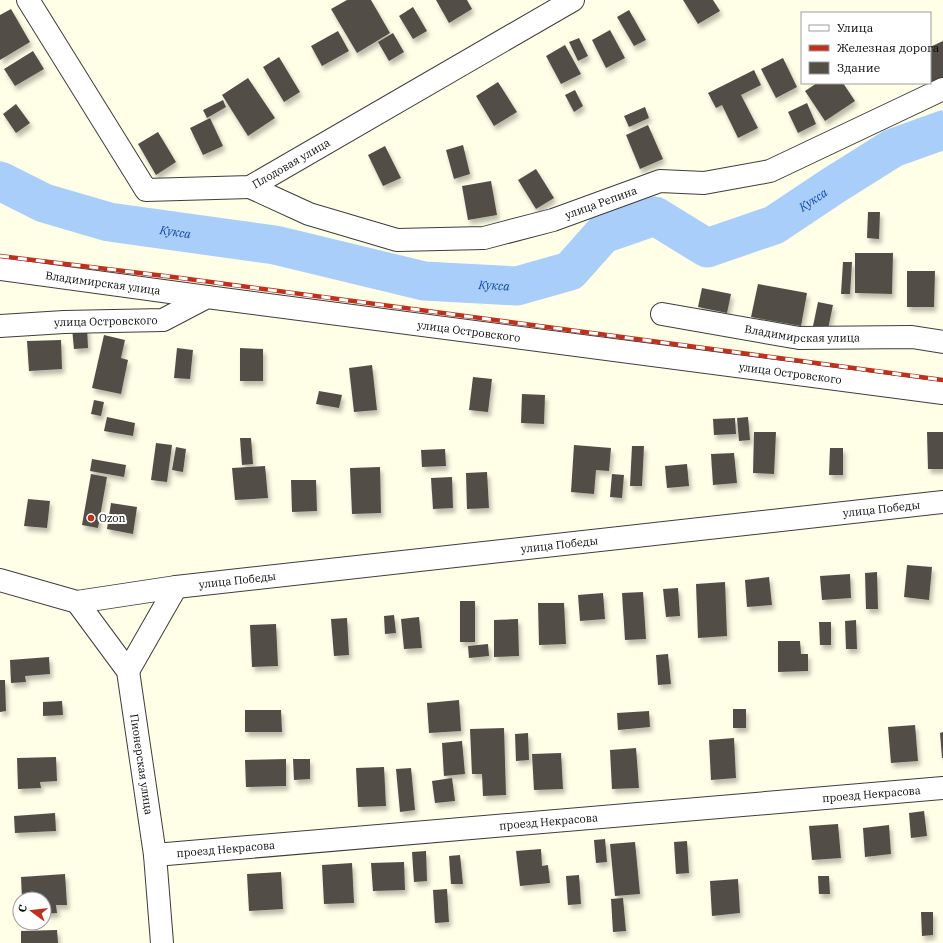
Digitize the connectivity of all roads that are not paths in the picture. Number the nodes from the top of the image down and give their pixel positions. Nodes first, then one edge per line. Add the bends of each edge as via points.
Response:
1 (28, 0) edge
2 (573, 0) edge
3 (943, 89) edge
4 (250, 187) junction
5 (0, 269) edge
6 (207, 297) junction
7 (662, 314) dead end
8 (0, 326) edge
9 (943, 342) edge
10 (943, 393) edge
11 (943, 502) edge
12 (0, 580) edge
13 (176, 587) junction
14 (77, 602) junction
15 (128, 671) junction
16 (943, 788) edge
17 (155, 856) junction
18 (162, 943) edge

1 - 4 street, Плодовая улица via 146,190
2 - 4 street, Плодовая улица
3 - 4 street, улица Репина via 770,171 704,183 660,181 553,220 484,238 397,240 309,214
5 - 6 street, Владимирская улица
6 - 8 street, улица Островского via 163,320
6 - 10 street, улица Островского
7 - 9 street, Владимирская улица via 799,338 912,338
11 - 13 street, улица Победы
12 - 14 street, улица Победы
13 - 14 street, улица Победы
13 - 15 street
14 - 15 street, Пионерская улица
15 - 17 street, Пионерская улица
16 - 17 street, проезд Некрасова
17 - 18 street, Пионерская улица

